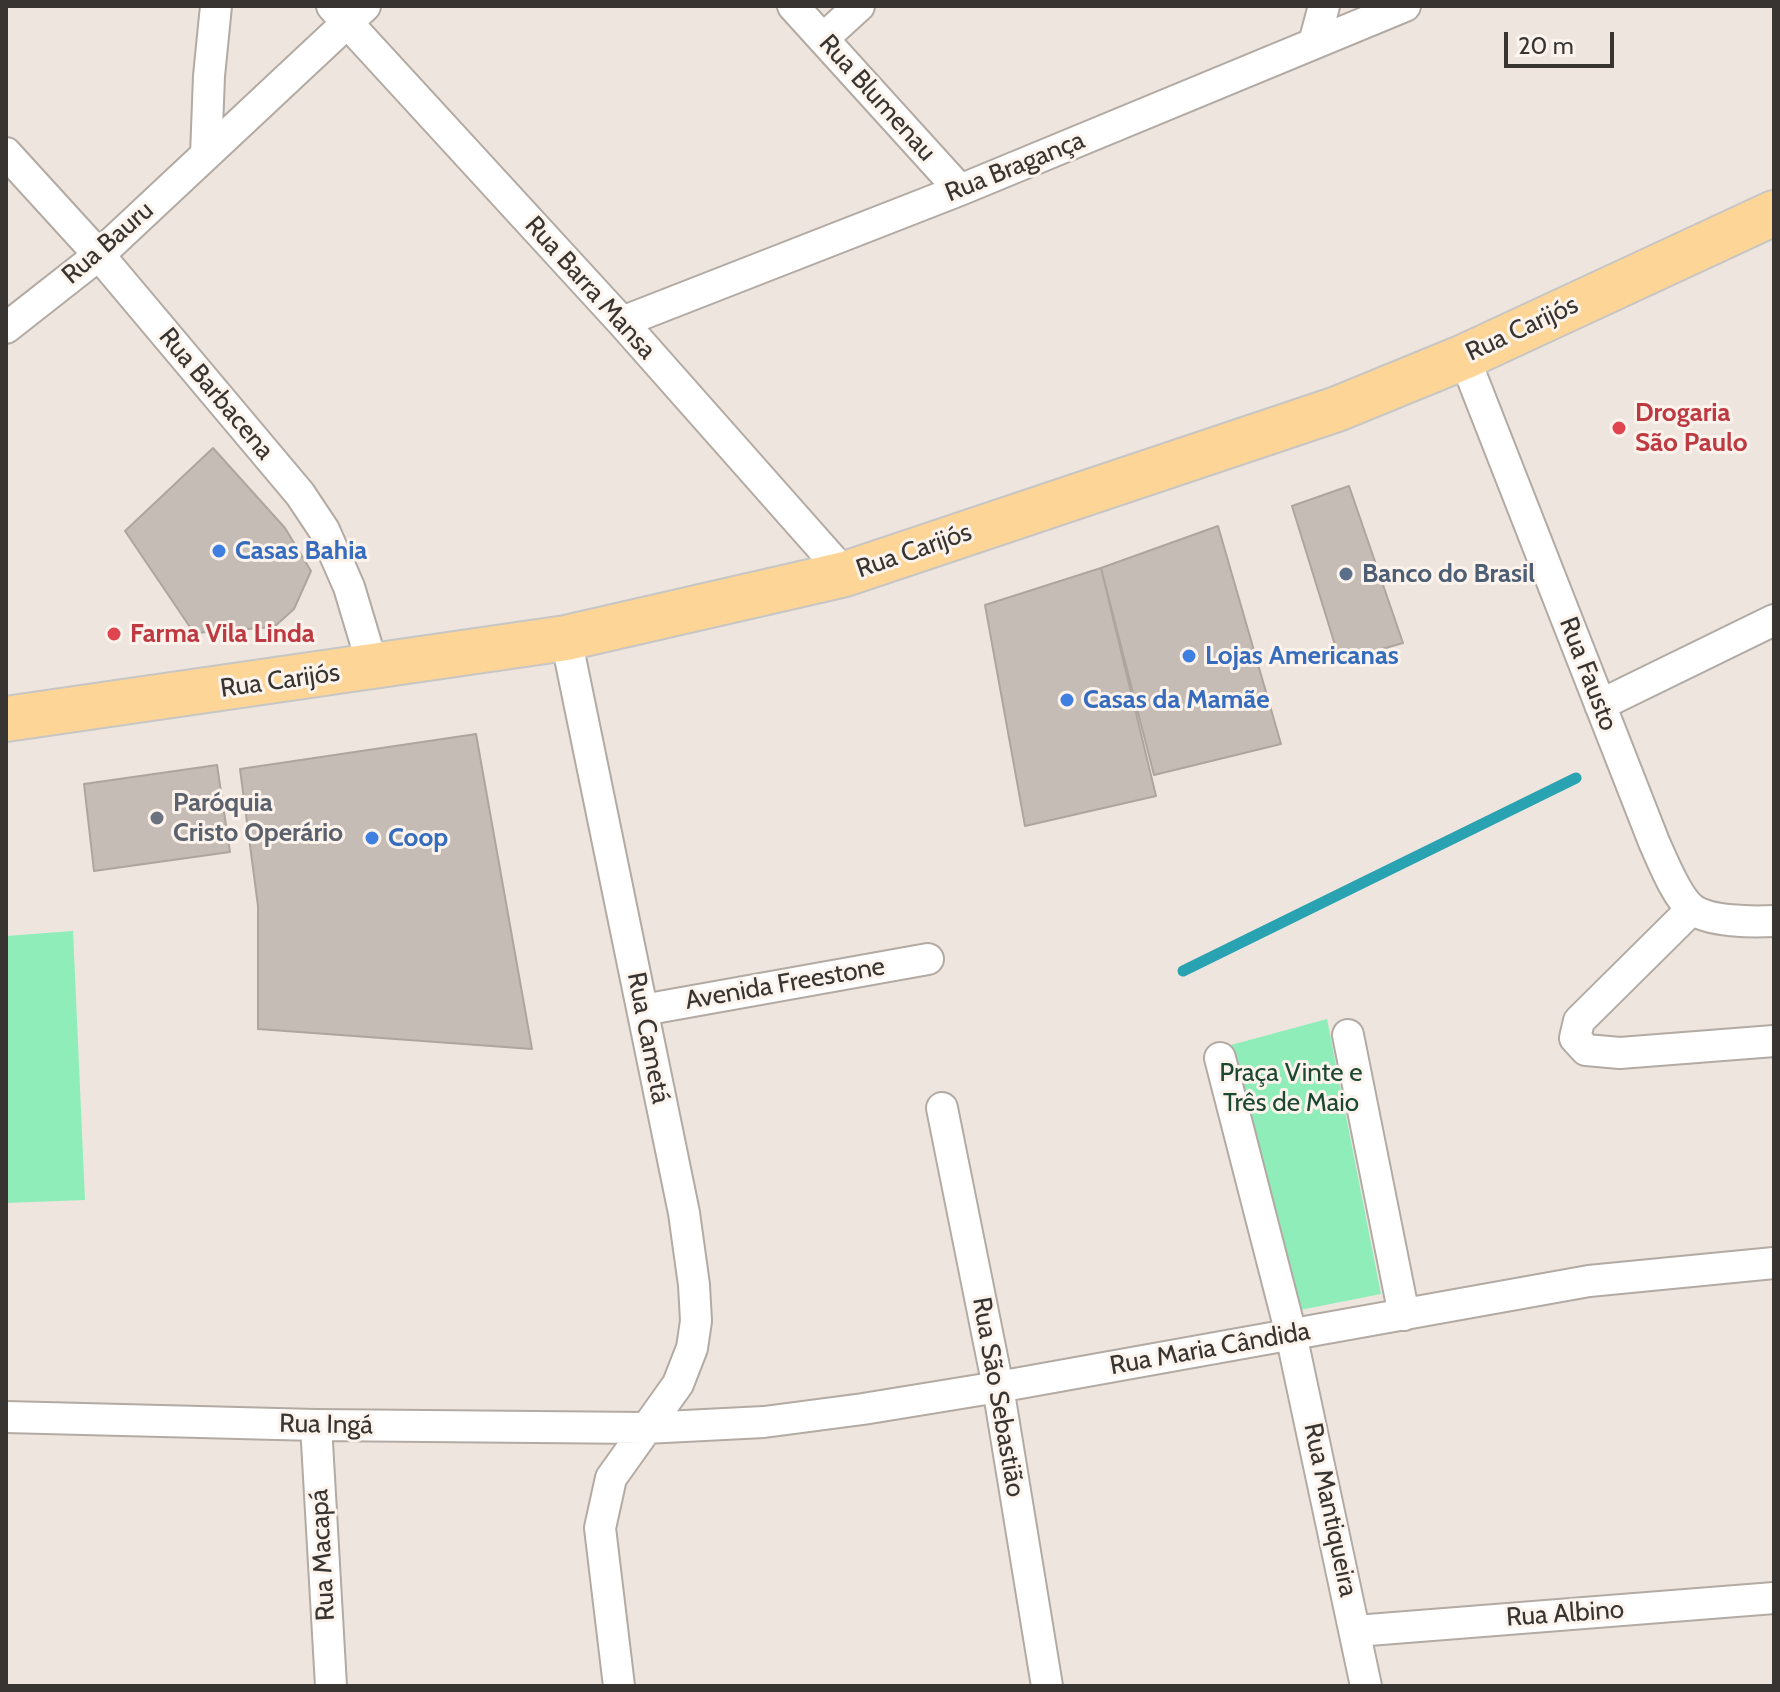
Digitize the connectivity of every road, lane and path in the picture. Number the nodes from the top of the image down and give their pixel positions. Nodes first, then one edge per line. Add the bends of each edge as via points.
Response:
1 (216, 6) edge
2 (793, 6) edge
3 (859, 6) edge
4 (1324, 6) edge
5 (1405, 6) edge
6 (348, 11) edge
7 (824, 38) junction
8 (1314, 43) junction
9 (6, 153) edge
10 (206, 155) junction
11 (960, 190) junction
12 (1774, 213) edge
13 (99, 255) junction
14 (622, 322) junction
15 (6, 328) edge
16 (1464, 357) junction
17 (845, 574) junction
18 (1774, 620) edge
19 (566, 638) junction
20 (373, 667) junction
21 (1600, 705) junction
22 (6, 719) edge
23 (1692, 909) junction
24 (1774, 921) edge
25 (928, 959) dead end
26 (643, 1010) junction
27 (1348, 1035) dead end
28 (1774, 1041) edge
29 (1220, 1058) dead end
30 (942, 1108) dead end
31 (1774, 1263) edge
32 (1404, 1315) junction
33 (1291, 1334) junction
34 (998, 1387) junction
35 (6, 1417) edge
36 (316, 1425) junction
37 (645, 1428) junction
38 (1774, 1598) edge
39 (1356, 1631) junction
40 (331, 1686) edge
41 (619, 1686) edge
42 (1047, 1686) edge
43 (1366, 1686) edge

1 - 10 street
2 - 7 street, Rua Blumenau
3 - 7 street
4 - 8 street
5 - 8 street, Rua Bragança
6 - 10 street, Rua Bauru
6 - 14 street, Rua Barra Mansa
7 - 11 street, Rua Blumenau
8 - 11 street, Rua Bragança
9 - 13 street, Rua Barbacena
10 - 13 street, Rua Bauru
11 - 14 street, Rua Bragança
12 - 16 main road, Rua Carijós
13 - 15 street, Rua Bauru
13 - 20 street, Rua Barbacena via 300,494 324,530 349,587
14 - 17 street, Rua Barra Mansa
16 - 17 main road, Rua Carijós via 1337,409
16 - 21 street, Rua Fausto
17 - 19 main road, Rua Carijós
18 - 21 street
19 - 20 main road, Rua Carijós
19 - 26 street, Rua Cametá
20 - 22 main road, Rua Carijós
21 - 23 street, Rua Fausto via 1654,842
23 - 24 street via 1721,919
23 - 28 street via 1579,1021 1575,1038 1586,1050 1620,1053
25 - 26 street, Avenida Freestone
26 - 37 street, Rua Cametá via 684,1213 696,1321 678,1384
27 - 32 street
29 - 33 street, Rua Mantiqueira
30 - 34 street, Rua São Sebastião
31 - 32 street, Rua Maria Cândida via 1589,1281
32 - 33 street, Rua Maria Cândida
33 - 34 street, Rua Maria Cândida
33 - 39 street, Rua Mantiqueira
34 - 37 street, Rua Maria Cândida via 764,1422
34 - 42 street, Rua São Sebastião
35 - 36 street, Rua Ingá
36 - 37 street, Rua Ingá
36 - 40 street, Rua Macapá
37 - 41 street, Rua Cametá via 611,1478 600,1528
38 - 39 street, Rua Albino
39 - 43 street, Rua Mantiqueira

